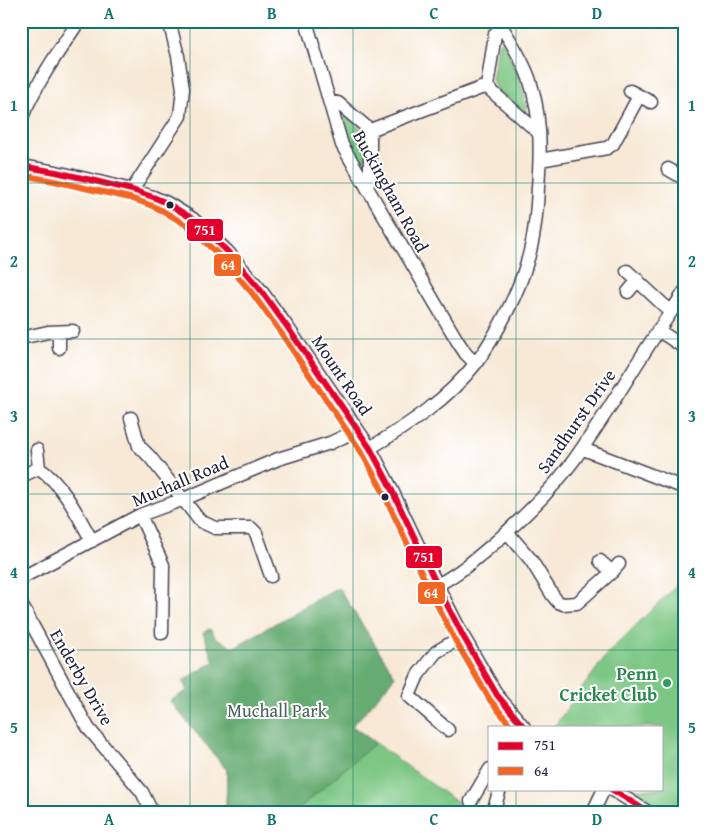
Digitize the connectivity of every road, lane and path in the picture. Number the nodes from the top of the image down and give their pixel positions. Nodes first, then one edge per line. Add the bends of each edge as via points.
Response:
1 (79, 21) edge
2 (169, 21) edge
3 (306, 21) edge
4 (500, 24) edge
5 (487, 88) junction
6 (640, 96) dead end
7 (328, 101) junction
8 (21, 119) edge
9 (370, 130) junction
10 (540, 134) junction
11 (540, 160) junction
12 (21, 166) edge
13 (368, 188) junction
14 (132, 190) junction
15 (627, 271) dead end
16 (638, 280) junction
17 (628, 292) dead end
18 (685, 292) edge
19 (671, 312) junction
20 (658, 330) junction
21 (73, 331) dead end
22 (59, 332) junction
23 (21, 338) edge
24 (59, 348) dead end
25 (685, 348) edge
26 (475, 363) junction
27 (131, 418) dead end
28 (357, 430) junction
29 (370, 448) junction
30 (583, 448) junction
31 (37, 450) dead end
32 (39, 468) junction
33 (26, 474) dead end
34 (685, 488) edge
35 (184, 499) junction
36 (140, 515) junction
37 (507, 532) junction
38 (92, 541) junction
39 (600, 561) dead end
40 (271, 576) dead end
41 (21, 578) edge
42 (436, 585) junction
43 (21, 604) edge
44 (162, 633) dead end
45 (463, 636) junction
46 (523, 726) edge
47 (448, 730) dead end
48 (488, 776) edge
49 (500, 790) edge
50 (604, 790) edge
51 (613, 790) edge
52 (471, 800) dead end
53 (152, 812) edge
54 (493, 812) edge
55 (593, 812) edge
56 (648, 812) edge

1 - 8 street via 53,60
2 - 14 street via 183,88 180,116
3 - 7 street, Buckingham Road
4 - 5 street via 495,34
4 - 10 street via 528,77
5 - 9 street
5 - 10 street
6 - 11 street via 613,144 607,148
7 - 9 street via 338,102
7 - 13 street, Buckingham Road via 342,145
9 - 13 street
10 - 11 street
11 - 26 street via 537,213 527,262 494,335
12 - 14 street, Mount Road
13 - 26 street, Buckingham Road via 458,342
14 - 28 street, Mount Road via 180,210 227,251 265,296
15 - 16 street
16 - 17 street
16 - 19 street
18 - 19 street, Sandhurst Drive
19 - 20 street, Sandhurst Drive
20 - 25 street
20 - 30 street, Sandhurst Drive
21 - 22 street
22 - 23 street
22 - 24 street
26 - 29 street via 423,415
27 - 35 street via 139,446
28 - 29 street, Mount Road
28 - 35 street, Muchall Road via 337,440 278,458
29 - 42 street, Mount Road
30 - 34 street
30 - 37 street, Sandhurst Drive via 554,484
31 - 32 street
32 - 33 street
32 - 38 street via 66,494
35 - 36 street, Muchall Road
35 - 40 street via 200,521 215,528 251,528 256,533
36 - 38 street, Muchall Road
36 - 44 street via 163,564
37 - 39 street via 531,560 553,596 563,604 577,603 615,568
37 - 42 street, Sandhurst Drive via 467,566
38 - 41 street, Muchall Road
42 - 45 street, Mount Road
43 - 53 street, Enderby Drive via 89,729 142,792
45 - 46 street, Mount Road via 497,695
45 - 47 street via 436,652 418,675 409,696
48 - 52 street
49 - 54 street
50 - 55 street
51 - 56 street

